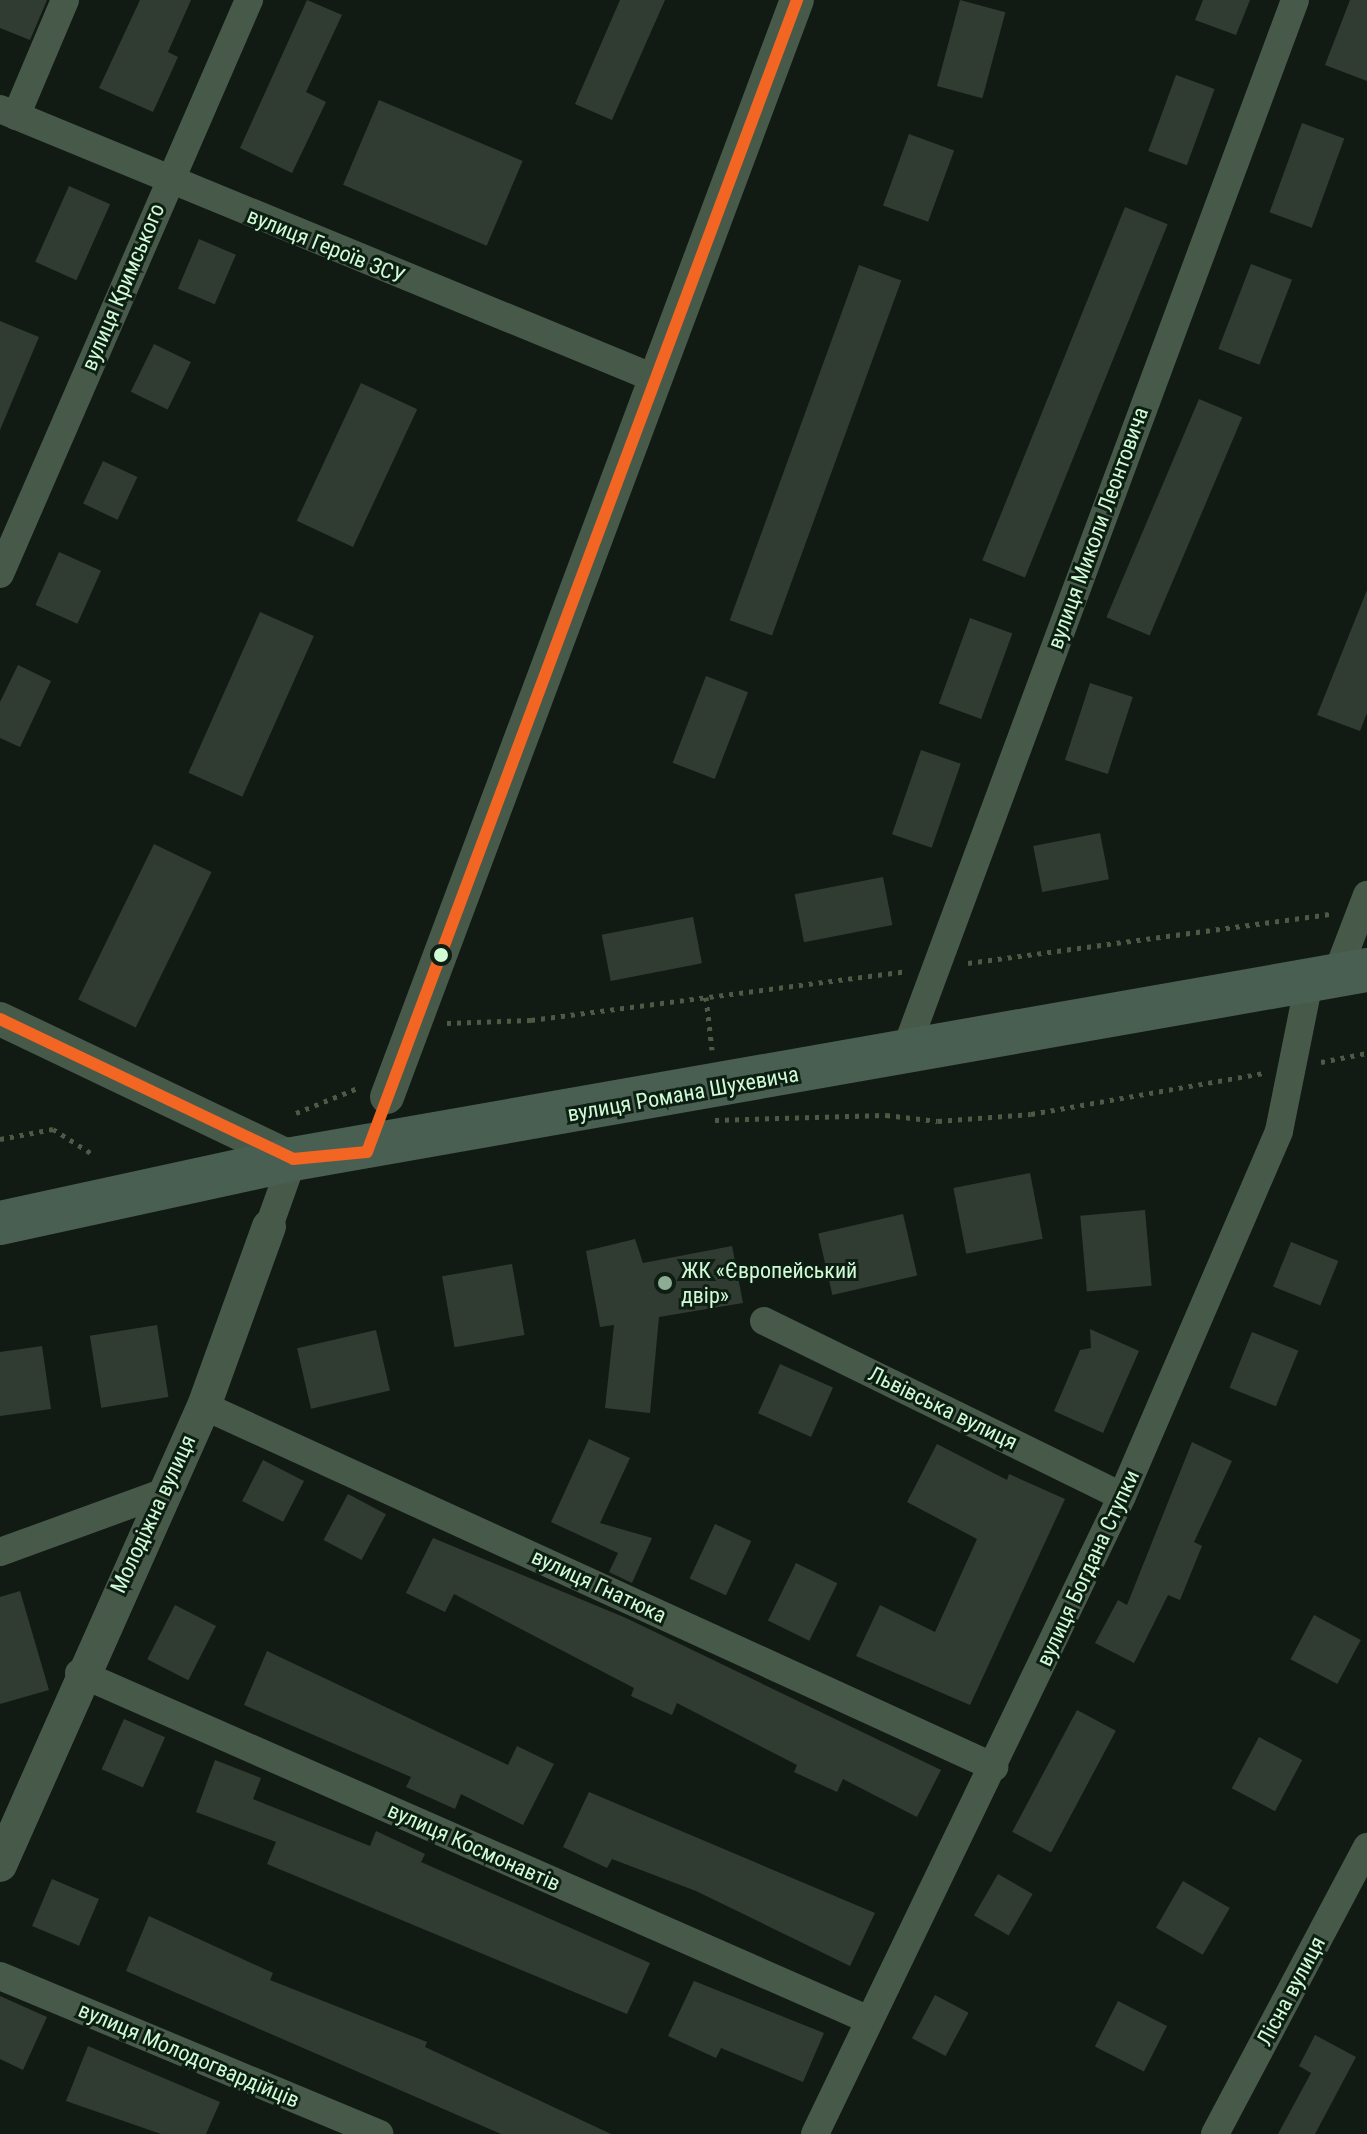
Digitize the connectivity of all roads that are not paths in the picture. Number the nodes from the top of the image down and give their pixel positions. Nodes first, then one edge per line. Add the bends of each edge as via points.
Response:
1 (65, 0) edge
2 (249, 0) edge
3 (797, 0) edge
4 (1295, 0) edge
5 (6, 116) edge
6 (168, 182) junction
7 (654, 378) junction
8 (0, 574) edge
9 (1364, 902) edge
10 (1337, 976) edge
11 (0, 1019) edge
12 (903, 1057) junction
13 (377, 1088) joint
14 (367, 1152) junction
15 (293, 1159) junction
16 (0, 1223) edge
17 (269, 1226) joint
18 (764, 1321) dead end
19 (204, 1406) junction
20 (162, 1493) junction
21 (1122, 1496) junction
22 (0, 1552) edge
23 (79, 1673) junction
24 (994, 1767) junction
25 (1367, 1847) edge
26 (0, 1864) edge
27 (0, 1976) edge
28 (869, 2020) junction
29 (379, 2134) edge
30 (815, 2134) edge
31 (1215, 2134) edge

1 - 5 street
2 - 6 street, вулиця Кримського
3 - 7 street
4 - 12 street, вулиця Миколи Леонтовича
5 - 6 street, вулиця Героїв ЗСУ
6 - 7 street, вулиця Героїв ЗСУ
6 - 8 street, вулиця Кримського
7 - 13 street via 409,1038
9 - 10 street, вулиця Богдана Ступки
10 - 12 main road, вулиця Романа Шухевича
10 - 21 street, вулиця Богдана Ступки via 1294,1067 1279,1131
11 - 15 street
12 - 14 main road, вулиця Романа Шухевича
13 - 14 street
14 - 15 main road, вулиця Романа Шухевича
15 - 16 main road, вулиця Романа Шухевича
15 - 17 street, Молодіжна вулиця
17 - 19 street, Молодіжна вулиця
18 - 21 street, Львівська вулиця
19 - 20 street, Молодіжна вулиця
19 - 24 street, вулиця Гнатюка
20 - 22 street
20 - 23 street, Молодіжна вулиця
21 - 24 street, вулиця Богдана Ступки
23 - 26 street, Молодіжна вулиця
23 - 28 street, вулиця Космонавтів
24 - 28 street, вулиця Богдана Ступки
25 - 31 street, Лісна вулиця
27 - 29 street, вулиця Молодогвардійців
28 - 30 street, вулиця Богдана Ступки

